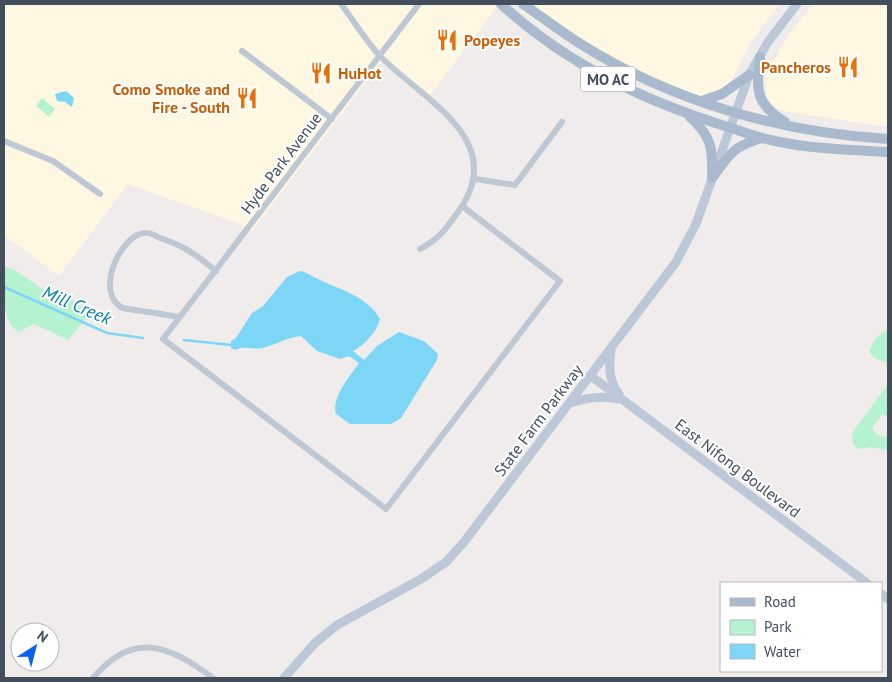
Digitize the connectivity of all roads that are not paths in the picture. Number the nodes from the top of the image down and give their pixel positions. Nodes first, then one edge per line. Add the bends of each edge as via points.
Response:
1 (341, 4) edge
2 (419, 4) edge
3 (501, 4) edge
4 (523, 4) edge
5 (797, 4) edge
6 (242, 51) dead end
7 (380, 55) junction
8 (760, 57) junction
9 (749, 75) junction
10 (702, 101) junction
11 (685, 113) junction
12 (735, 113) junction
13 (332, 119) junction
14 (562, 122) dead end
15 (793, 126) junction
16 (730, 128) junction
17 (763, 138) junction
18 (888, 139) edge
19 (4, 141) edge
20 (888, 152) edge
21 (712, 178) junction
22 (475, 179) junction
23 (100, 194) dead end
24 (462, 206) junction
25 (420, 249) dead end
26 (216, 271) junction
27 (180, 317) junction
28 (611, 349) junction
29 (591, 376) junction
30 (623, 400) junction
31 (570, 403) junction
32 (866, 582) edge
33 (92, 678) edge
34 (213, 678) edge
35 (284, 678) edge

1 - 7 street
2 - 7 street, Hyde Park Avenue
3 - 11 main road, MO AC via 527,28 562,52 634,93
4 - 10 main road, MO AC via 579,43 618,65
5 - 8 street, State Farm Parkway
6 - 13 street
7 - 13 street, Hyde Park Avenue
7 - 22 street via 460,129 473,151
8 - 9 street, State Farm Parkway
8 - 15 main road via 756,86 760,98 775,116
9 - 10 main road via 722,94
9 - 12 street, State Farm Parkway
10 - 12 main road, MO AC
11 - 16 main road, MO AC
11 - 21 main road via 706,133 713,157
12 - 15 main road, MO AC
12 - 16 street, State Farm Parkway
13 - 26 street, Hyde Park Avenue
14 - 22 street via 515,185
15 - 18 main road, MO AC
16 - 17 main road, MO AC
16 - 21 street, State Farm Parkway
17 - 20 main road, MO AC via 802,146
17 - 21 main road via 730,152
19 - 23 street via 53,161
21 - 28 street, State Farm Parkway via 696,224 676,262
22 - 24 street via 470,196
24 - 25 street via 435,242
24 - 27 street, Hyde Park Avenue via 560,281 386,509 164,339
26 - 27 street, Hyde Park Avenue
26 - 27 street via 187,247 146,232 133,236 122,250 108,283 115,304 122,308
28 - 29 street, State Farm Parkway
28 - 30 street via 611,383
29 - 30 street, East Nifong Boulevard
29 - 31 street, State Farm Parkway
30 - 31 street via 595,396
30 - 32 street, East Nifong Boulevard
31 - 35 street, State Farm Parkway via 446,562 337,625 315,643
33 - 34 street via 128,649 151,648 173,652

